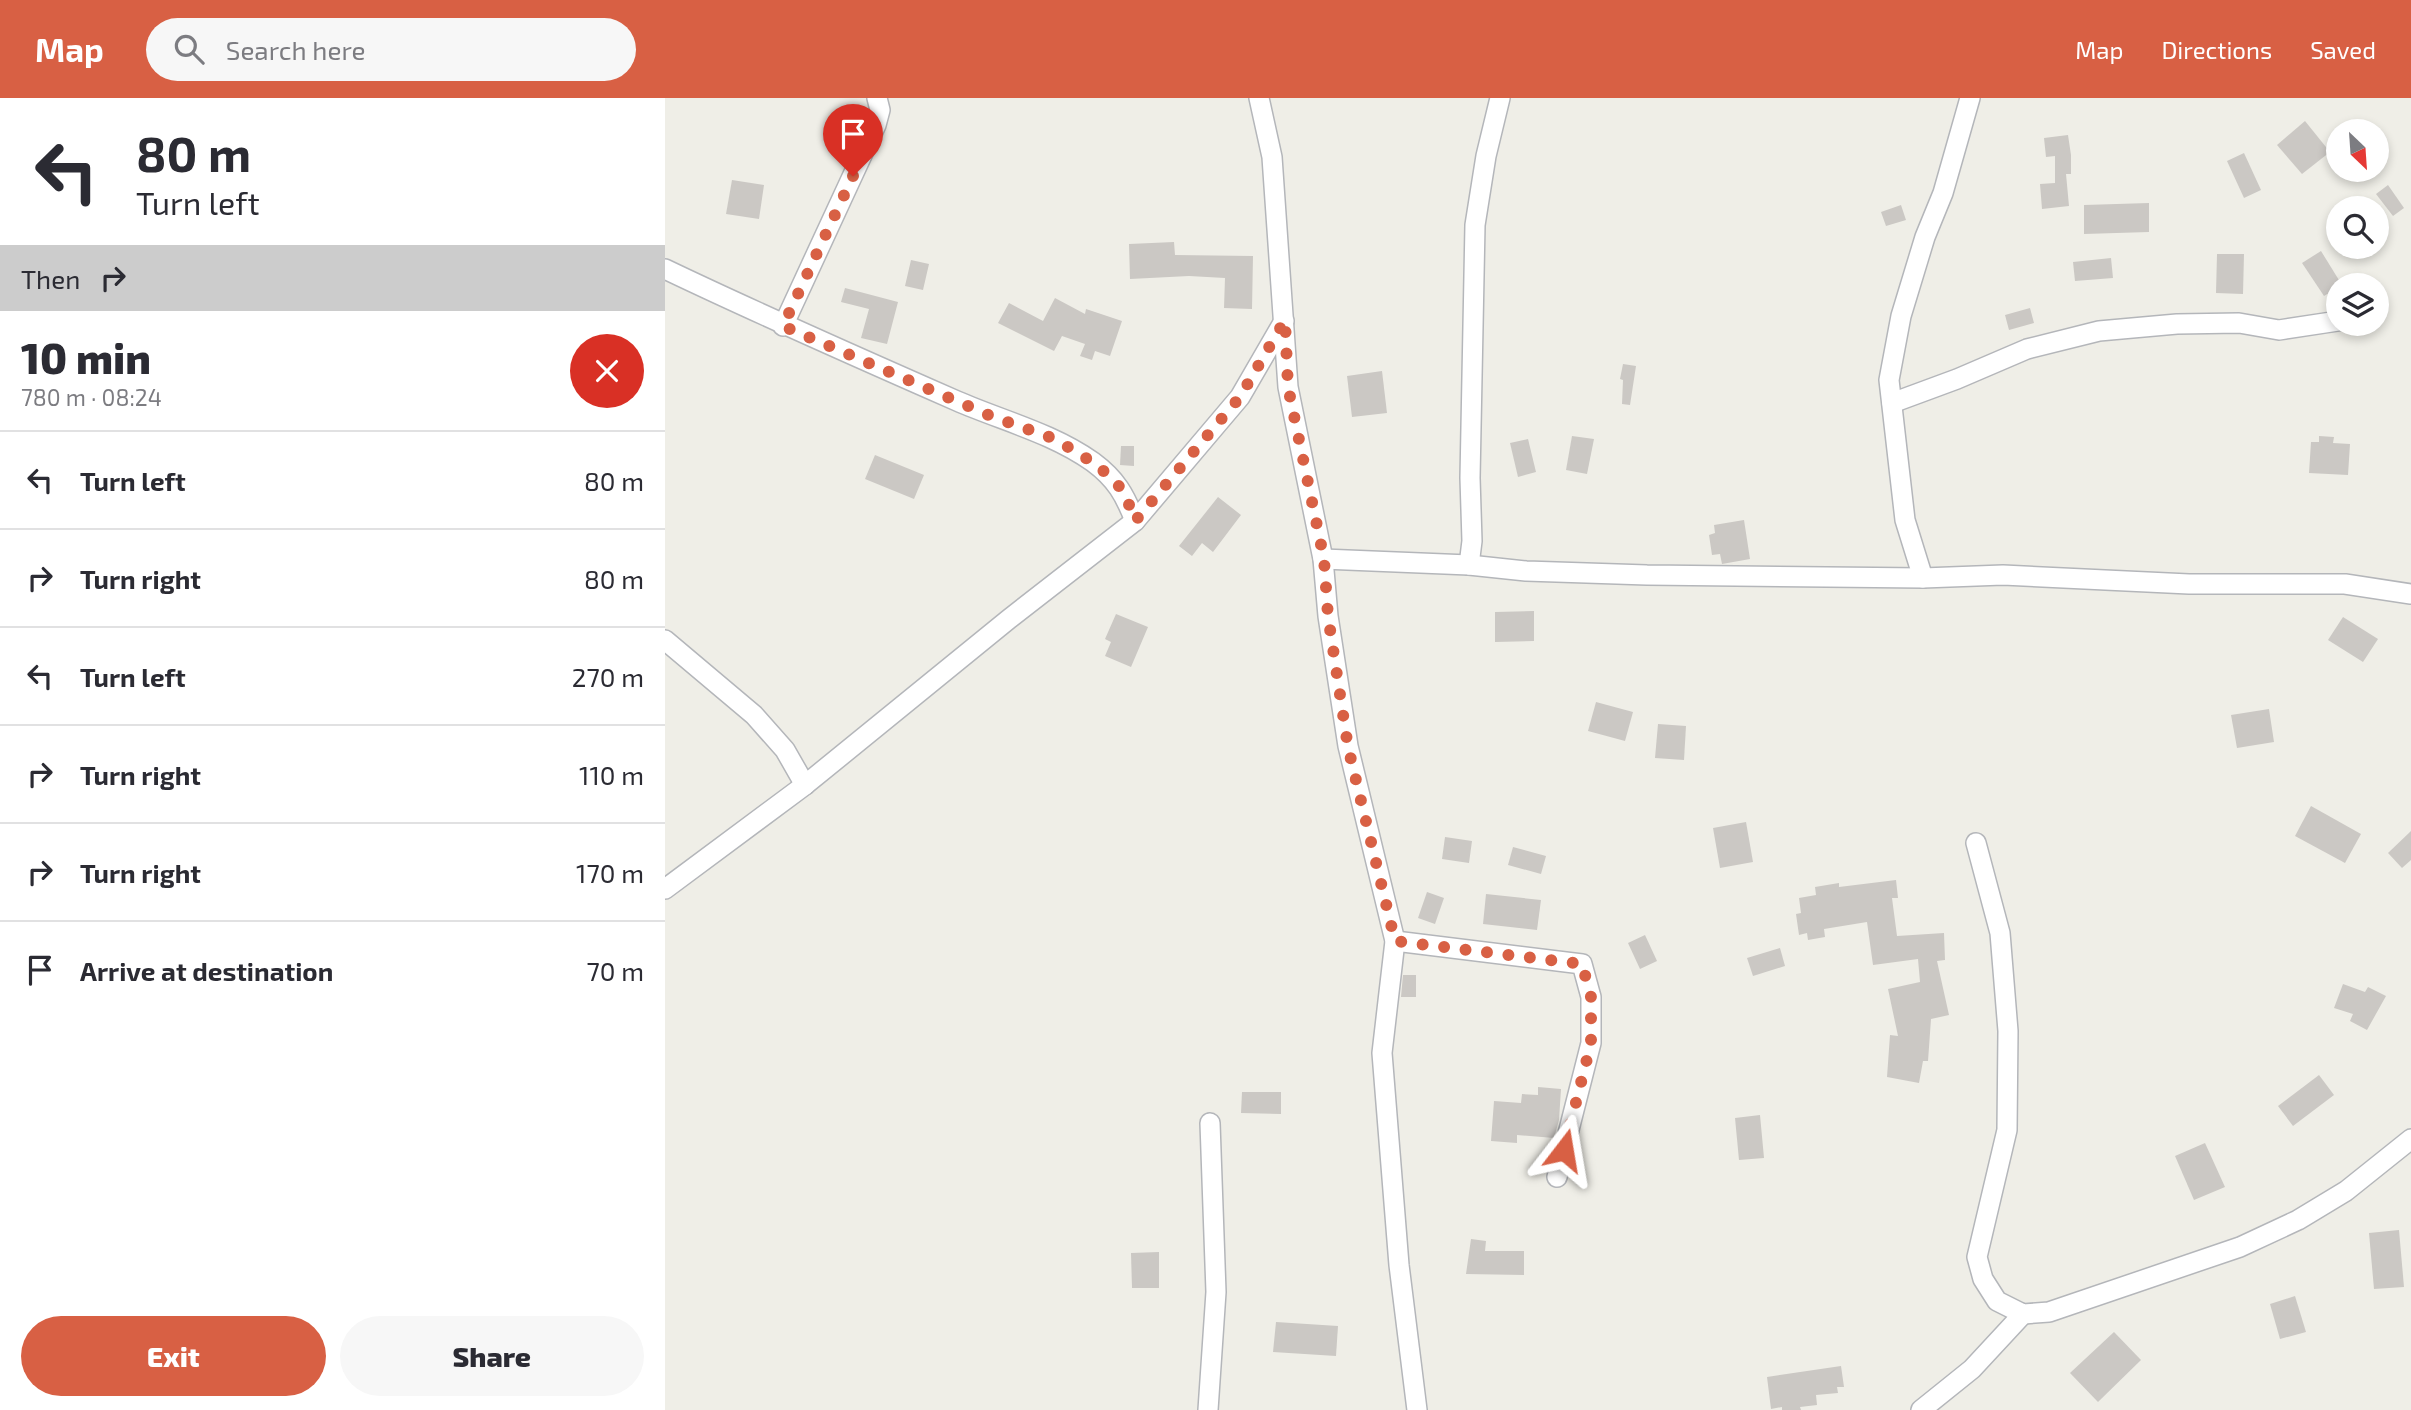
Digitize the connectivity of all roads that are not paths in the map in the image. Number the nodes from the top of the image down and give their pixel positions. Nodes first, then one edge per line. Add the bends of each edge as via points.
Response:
1 (877, 98) edge
2 (1259, 98) edge
3 (1500, 98) edge
4 (1970, 98) edge
5 (665, 269) edge
6 (1285, 320) junction
7 (2326, 323) edge
8 (783, 326) junction
9 (1892, 403) junction
10 (1135, 521) junction
11 (1324, 559) junction
12 (1469, 565) junction
13 (1923, 578) junction
14 (2411, 594) edge
15 (665, 640) edge
16 (805, 785) junction
17 (1976, 844) dead end
18 (665, 889) edge
19 (1395, 941) junction
20 (1210, 1124) dead end
21 (2411, 1139) edge
22 (1557, 1177) dead end
23 (2023, 1314) junction
24 (1208, 1410) edge
25 (1417, 1410) edge
26 (1921, 1410) edge

1 - 8 street via 876,125
2 - 6 street via 1272,157
3 - 12 street via 1475,225
4 - 9 street via 1901,316 1889,380
5 - 8 street
6 - 10 street via 1240,397
6 - 11 street via 1288,387
7 - 9 street via 2279,330 2202,323 2099,331 2027,349
8 - 10 street via 1055,439 1114,480
9 - 13 street via 1905,520
10 - 16 street
11 - 12 street
11 - 19 street via 1348,747
12 - 13 street via 1647,575
13 - 14 street via 2003,575 2189,584 2345,584
15 - 16 street via 763,725 785,750
16 - 18 street
17 - 23 street via 2000,933 2008,1031 2007,1130 1977,1257 1983,1279 1997,1301
19 - 22 street via 1582,964 1591,997 1591,1043
19 - 25 street via 1382,1053 1399,1265
20 - 24 street via 1216,1292
21 - 23 street via 2346,1191 2251,1242 2049,1312
23 - 26 street via 1972,1369

